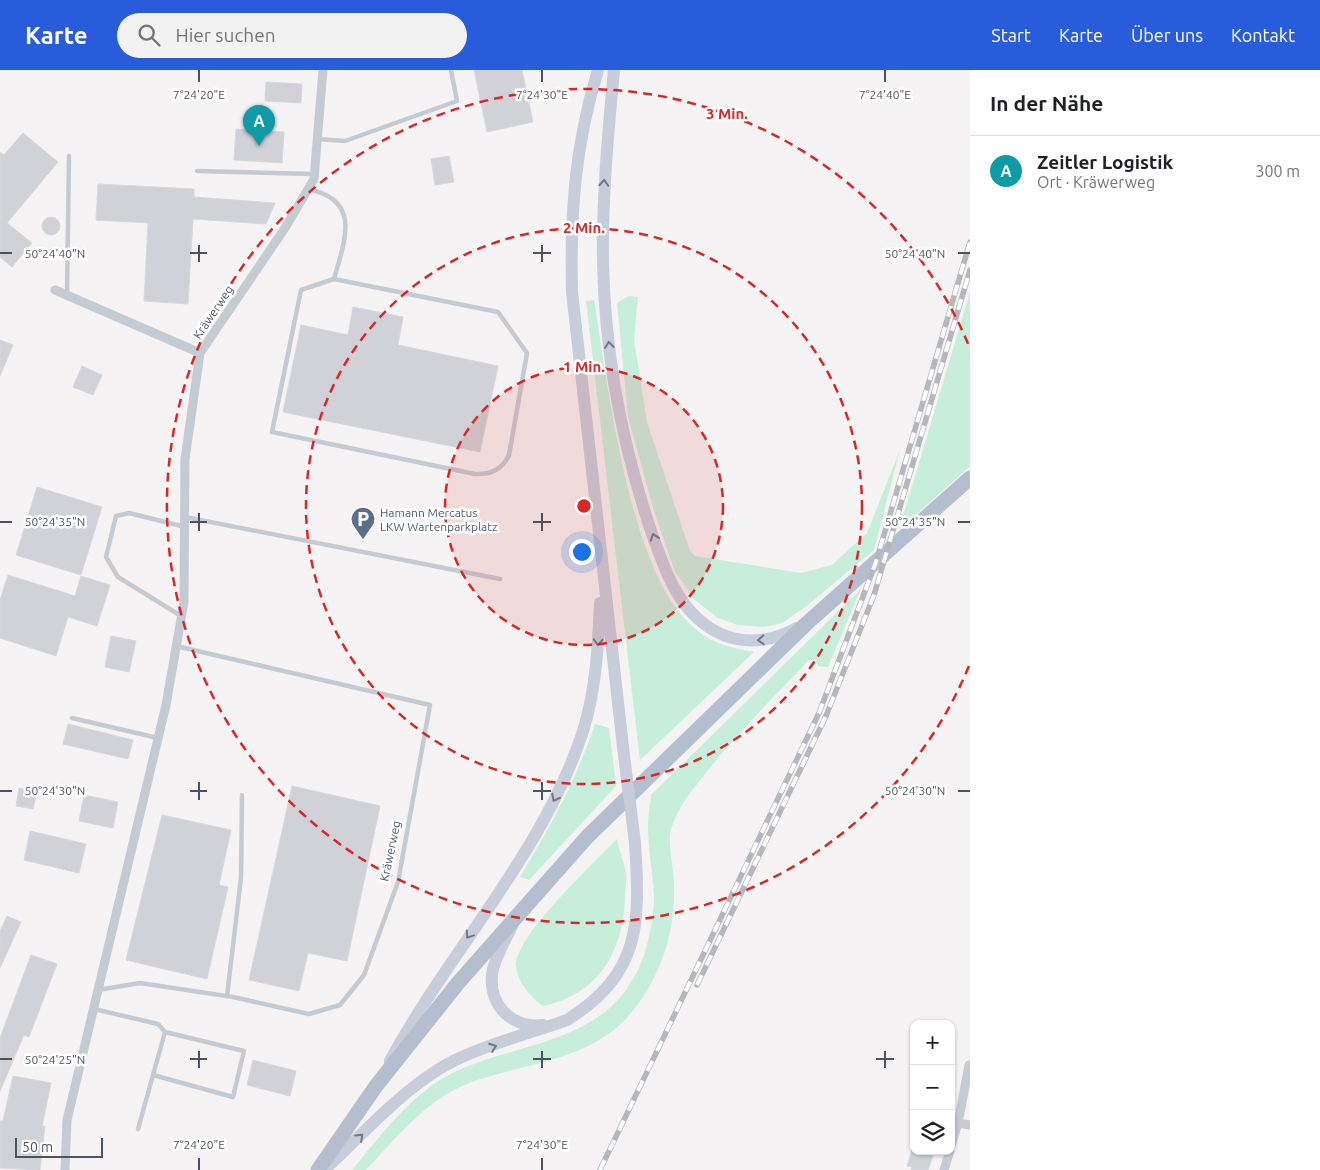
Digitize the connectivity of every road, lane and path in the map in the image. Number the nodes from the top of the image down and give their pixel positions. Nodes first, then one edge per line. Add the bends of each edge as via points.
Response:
1 (323, 70) edge
2 (451, 70) edge
3 (598, 70) edge
4 (614, 70) edge
5 (317, 139) junction
6 (69, 156) dead end
7 (197, 172) dead end
8 (314, 174) junction
9 (308, 190) junction
10 (334, 279) junction
11 (55, 290) dead end
12 (67, 295) junction
13 (200, 353) junction
14 (970, 478) edge
15 (185, 517) junction
16 (185, 527) junction
17 (601, 558) junction
18 (500, 579) dead end
19 (182, 616) junction
20 (806, 624) junction
21 (176, 646) junction
22 (72, 718) dead end
23 (158, 738) junction
24 (242, 796) dead end
25 (519, 913) junction
26 (98, 990) junction
27 (227, 996) junction
28 (94, 1009) junction
29 (567, 1020) junction
30 (165, 1032) junction
31 (969, 1065) dead end
32 (153, 1075) junction
33 (376, 1086) junction
34 (958, 1123) junction
35 (970, 1125) edge
36 (138, 1129) dead end
37 (955, 1133) edge
38 (949, 1155) edge
39 (65, 1170) edge
40 (318, 1170) edge
41 (324, 1170) edge
42 (944, 1170) edge

1 - 5 street, Kräwerweg
2 - 5 lane via 457,101 345,140
3 - 17 main road via 588,102 576,166 572,257 576,329
20 -> 4 main road via 781,637 767,640 739,640 714,630 685,605 658,549 629,454 613,377 607,326 603,221
5 - 8 street, Kräwerweg
6 - 12 lane
7 - 8 lane
8 - 9 street, Kräwerweg
9 - 10 lane via 331,196 342,208 346,220
9 - 13 street, Kräwerweg
10 - 10 lane via 301,290 272,432 475,474 491,473 505,463 527,353 498,312
11 - 12 street
12 - 13 street
13 - 15 street, Kräwerweg via 185,458
14 - 20 main road
15 - 16 street, Kräwerweg
15 - 18 lane
16 - 19 street, Kräwerweg
16 - 19 lane via 129,513 116,516 106,557 118,576
17 - 29 main road, bridge via 638,903 631,947 610,984 581,1012
17 -> 33 main road via 596,672 574,756 530,843 414,1017
19 - 21 street, Kräwerweg
20 - 25 main road via 587,837
21 - 23 street, Kräwerweg
21 - 27 lane, Kräwerweg via 430,705 398,882 364,975 340,1005 309,1014
22 - 23 lane
23 - 26 street, Kräwerweg
24 - 27 lane via 241,878
25 - 29 main road via 495,963 492,981 494,1000 507,1016 524,1025
25 - 33 main road
26 - 27 lane, Kräwerweg via 140,983
26 - 28 street, Kräwerweg
28 - 30 lane via 158,1024
28 - 39 street, Kräwerweg via 67,1120
41 -> 29 main road via 437,1070 469,1055
30 - 32 lane
30 - 32 lane via 244,1051 233,1097
31 - 34 street
32 - 36 lane
33 - 40 main road
34 - 35 street
34 - 37 street
38 - 42 street

